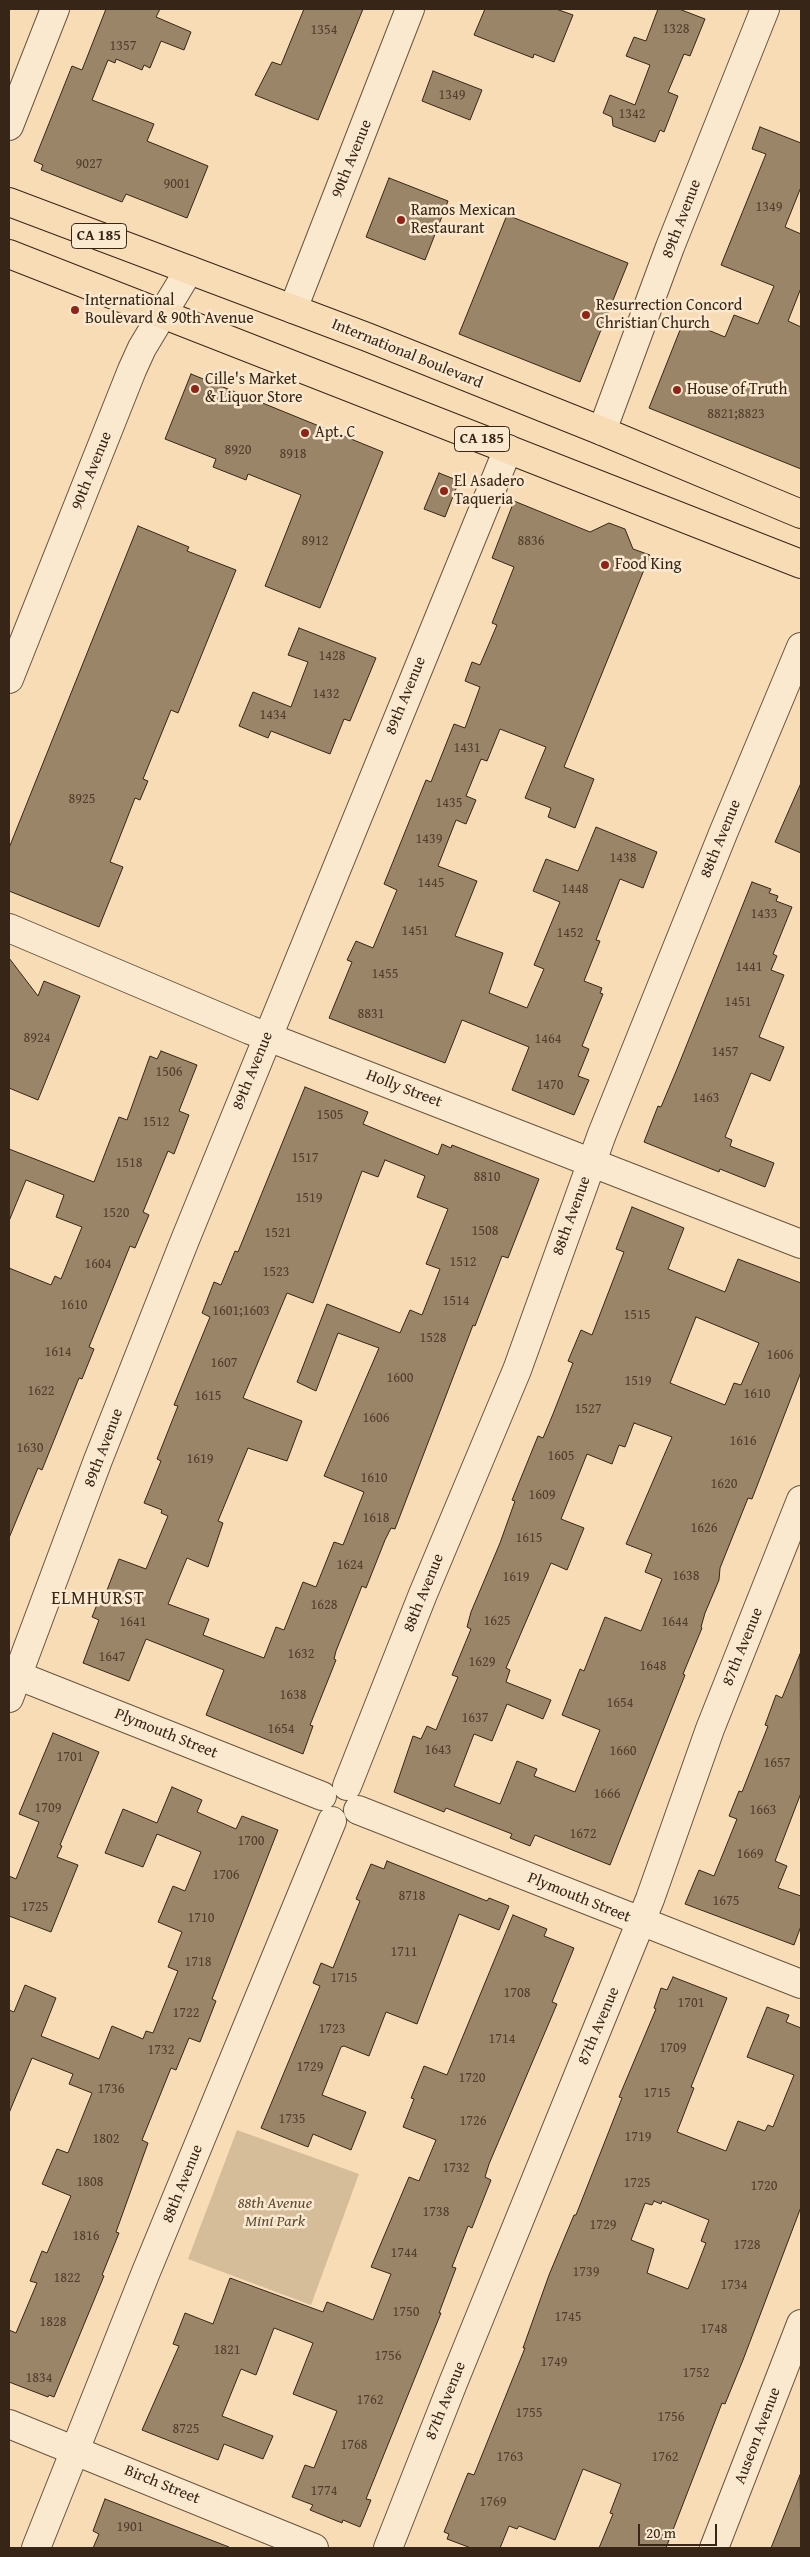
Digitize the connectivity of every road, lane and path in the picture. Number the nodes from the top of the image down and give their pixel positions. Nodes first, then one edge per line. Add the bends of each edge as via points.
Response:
1 (55, 9) edge
2 (410, 9) edge
3 (765, 9) edge
4 (9, 126) edge
5 (9, 202) edge
6 (9, 254) edge
7 (190, 270) junction
8 (293, 309) junction
9 (162, 314) junction
10 (602, 431) junction
11 (508, 449) junction
12 (801, 514) edge
13 (801, 564) edge
14 (801, 647) edge
15 (9, 679) edge
16 (9, 928) edge
17 (267, 1036) junction
18 (592, 1161) junction
19 (801, 1244) edge
20 (801, 1500) edge
21 (12, 1682) edge
22 (342, 1797) junction
23 (641, 1922) junction
24 (801, 1984) edge
25 (801, 2324) edge
26 (9, 2424) edge
27 (75, 2450) junction
28 (36, 2548) edge
29 (314, 2548) edge
30 (388, 2548) edge
31 (714, 2548) edge

1 - 4 street
2 - 8 street, 90th Avenue
3 - 10 street, 89th Avenue via 670,247
5 - 7 main road, International Boulevard / CA 185
6 - 9 main road, CA 185
7 - 8 main road, International Boulevard / CA 185
7 - 9 street, 90th Avenue
8 - 10 main road, International Boulevard / CA 185
9 - 11 main road, CA 185
9 - 15 street, 90th Avenue via 132,370
10 - 12 main road, International Boulevard / CA 185
11 - 13 main road, CA 185
11 - 17 street, 89th Avenue
14 - 18 street, 88th Avenue
16 - 17 street, Holly Street
17 - 18 street, Holly Street
17 - 21 street, 89th Avenue
18 - 19 street, Holly Street
18 - 22 street, 88th Avenue via 517,1370
20 - 23 street, 87th Avenue via 710,1728
21 - 22 street, Plymouth Street
22 - 23 street, Plymouth Street
22 - 27 street, 88th Avenue via 320,1803 322,1811 332,1821
23 - 24 street, Plymouth Street
23 - 30 street, 87th Avenue
25 - 31 street, Auseon Avenue
26 - 27 street, Birch Street
27 - 28 street, 88th Avenue
27 - 29 street, Birch Street

